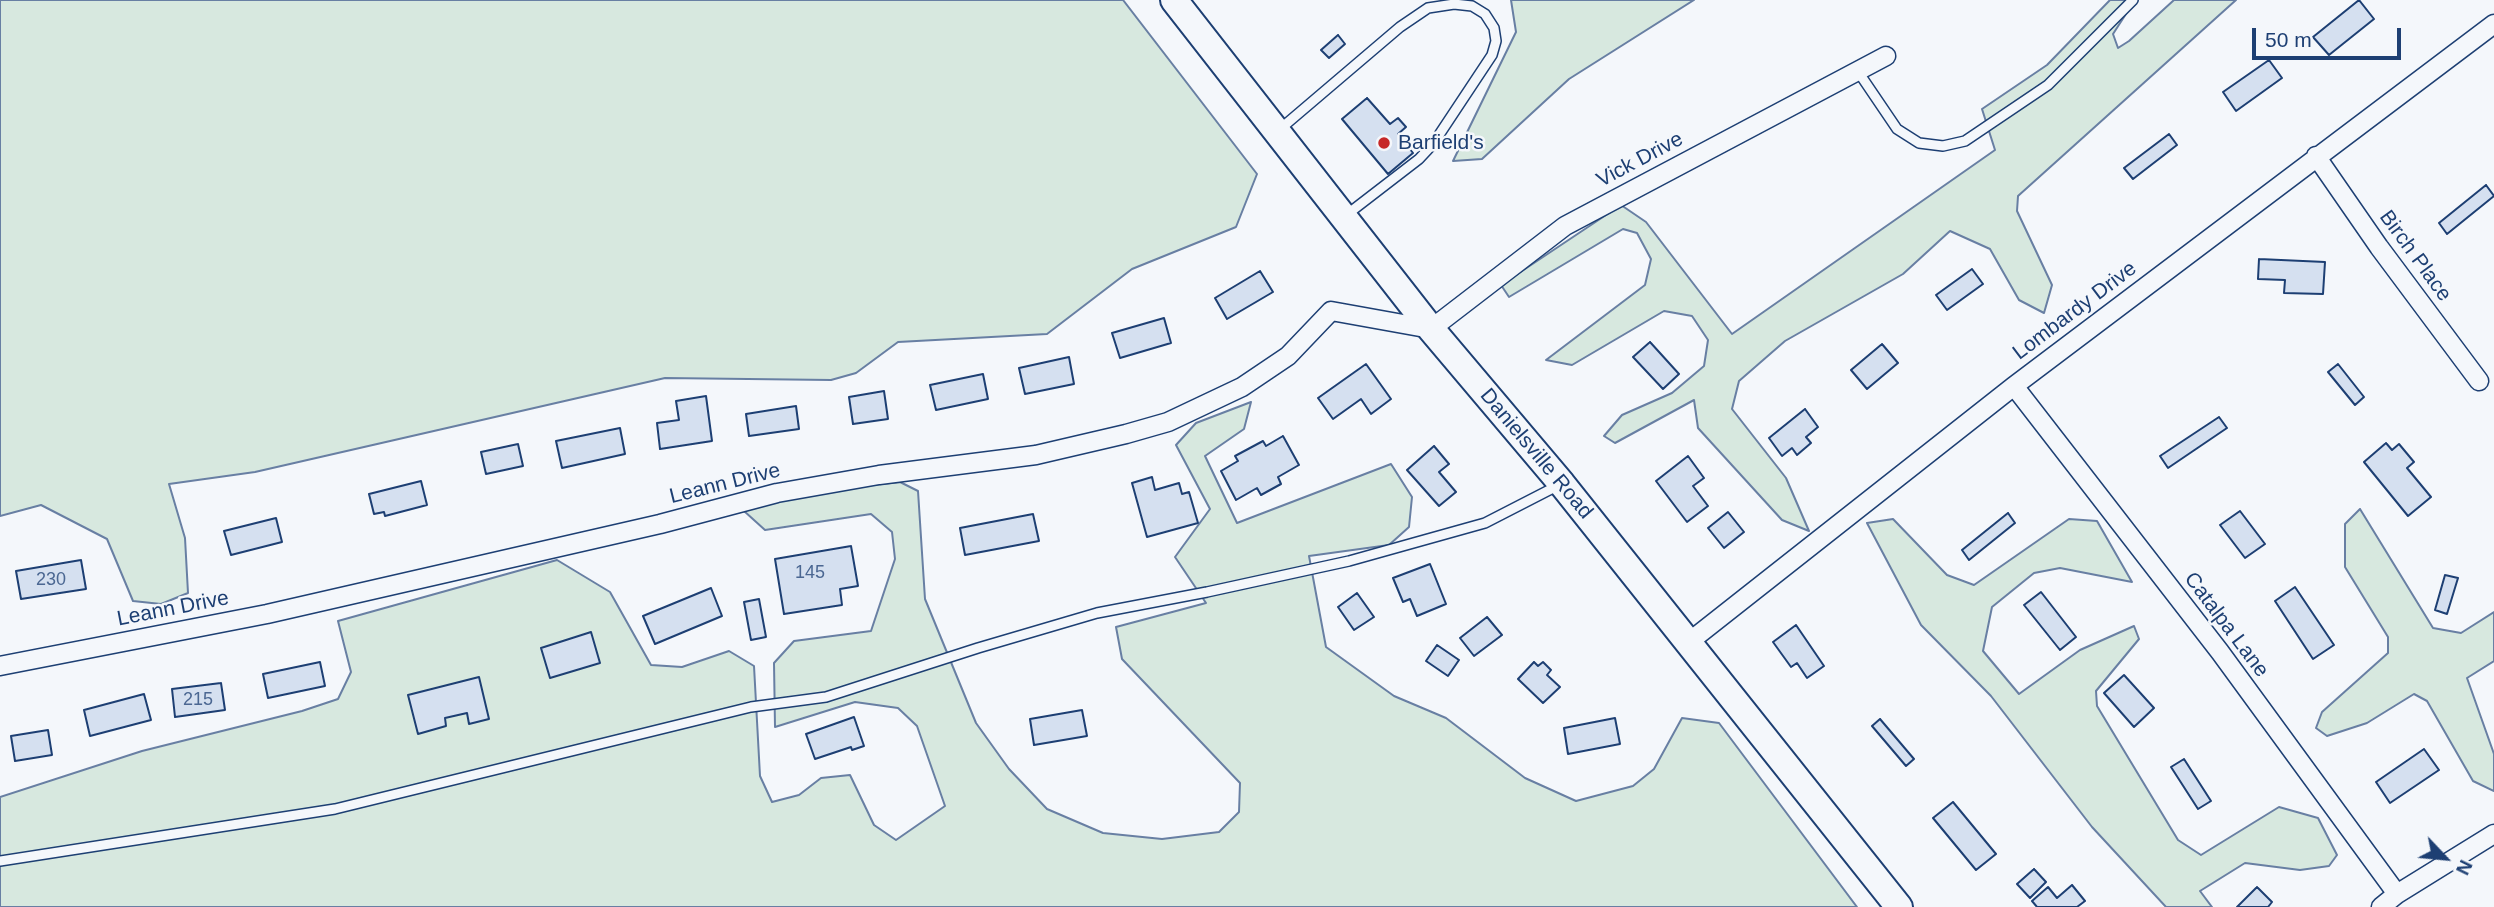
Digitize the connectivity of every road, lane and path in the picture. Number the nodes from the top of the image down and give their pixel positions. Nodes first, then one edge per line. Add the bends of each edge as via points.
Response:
1 (1174, 0) edge
2 (2133, 0) edge
3 (2494, 24) edge
4 (1886, 56) dead end
5 (1857, 71) junction
6 (1277, 132) junction
7 (2316, 156) junction
8 (1343, 217) junction
9 (1431, 329) junction
10 (2480, 381) dead end
11 (2014, 386) junction
12 (1562, 484) junction
13 (1689, 642) junction
14 (0, 666) edge
15 (2494, 834) edge
16 (0, 861) edge
17 (2397, 894) junction
18 (1899, 907) edge
19 (2381, 907) edge

1 - 6 main road, Danielsville Road
2 - 5 lane via 2048,85 1965,141 1943,146 1919,143 1897,129
3 - 7 street, Lombardy Drive
4 - 5 street, Vick Drive
5 - 9 street, Vick Drive via 1565,226
6 - 8 main road, Danielsville Road
6 - 8 lane via 1400,26 1428,8 1454,4 1472,6 1485,14 1494,28 1492,55 1433,144
7 - 10 street, Birch Place
7 - 11 street, Lombardy Drive
8 - 9 main road, Danielsville Road
9 - 12 main road, Danielsville Road
9 - 14 street, Leann Drive via 1331,311 1288,356 1242,387 1168,422 1126,434 1036,455 777,493 267,614
11 - 13 street, Lombardy Drive
11 - 17 street, Catalpa Lane via 2220,652
12 - 13 main road, Danielsville Road
12 - 16 lane via 1485,523 1349,561 1097,613 826,697 751,707 335,809
13 - 18 main road, Danielsville Road
15 - 17 street
17 - 19 street

